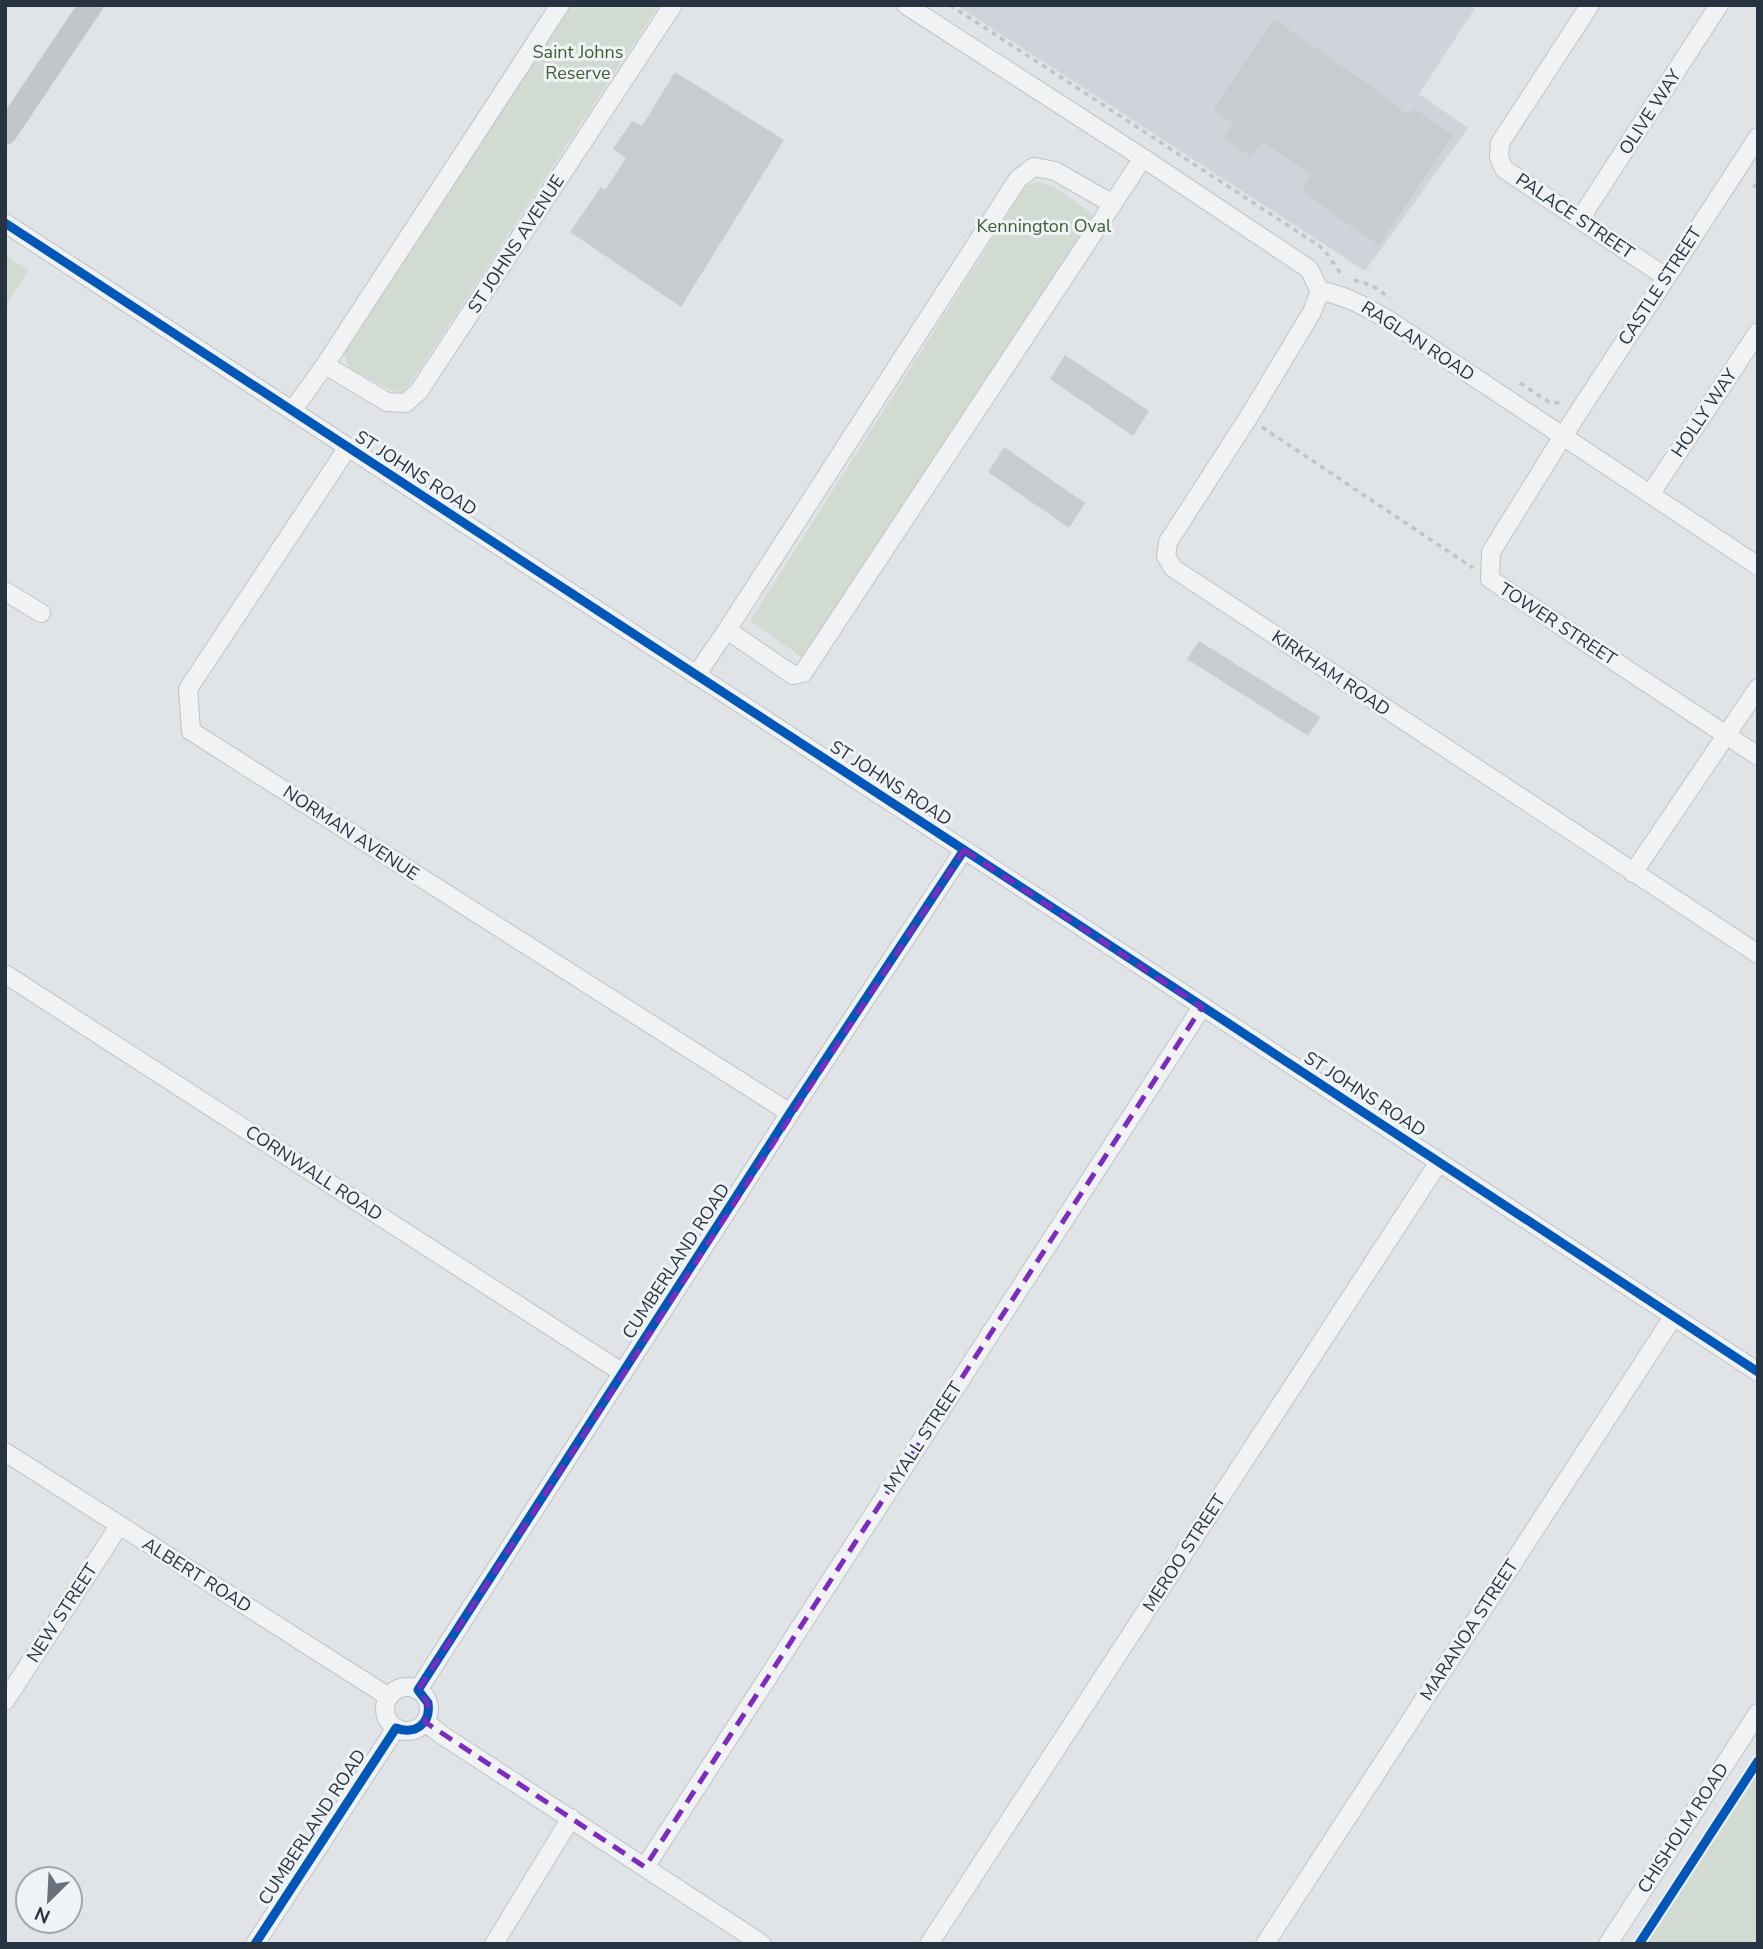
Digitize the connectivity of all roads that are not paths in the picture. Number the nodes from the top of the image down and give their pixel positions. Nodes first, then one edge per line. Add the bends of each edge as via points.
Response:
1 (91, 5) edge
2 (560, 5) edge
3 (673, 5) edge
4 (905, 5) edge
5 (1590, 5) edge
6 (1720, 5) edge
7 (5, 133) edge
8 (1758, 137) edge
9 (1752, 157) edge
10 (1143, 158) junction
11 (1111, 203) junction
12 (1580, 219) junction
13 (5, 223) edge
14 (1666, 277) junction
15 (1320, 291) junction
16 (1758, 332) edge
17 (326, 365) junction
18 (292, 411) junction
19 (1563, 436) junction
20 (348, 447) junction
21 (1651, 493) junction
22 (1756, 561) edge
23 (5, 591) edge
24 (41, 613) dead end
25 (727, 630) junction
26 (696, 675) junction
27 (1758, 688) edge
28 (1727, 735) junction
29 (1758, 756) edge
30 (964, 850) junction
31 (1633, 873) junction
32 (1758, 954) edge
33 (5, 974) edge
34 (1202, 1007) junction
35 (790, 1113) junction
36 (1439, 1162) junction
37 (1673, 1317) junction
38 (1758, 1372) edge
39 (623, 1373) junction
40 (5, 1452) edge
41 (119, 1525) junction
42 (418, 1690) junction
43 (389, 1698) junction
44 (5, 1701) edge
45 (1758, 1713) edge
46 (425, 1722) junction
47 (396, 1727) junction
48 (571, 1818) junction
49 (645, 1867) junction
50 (256, 1944) edge
51 (494, 1944) edge
52 (762, 1944) edge
53 (929, 1944) edge
54 (1265, 1944) edge
55 (1608, 1944) edge

1 - 7 main road
2 - 17 street
3 - 17 street, ST JOHNS AVENUE via 419,391 406,403 387,402
4 - 10 street
5 - 12 street, PALACE STREET via 1500,144 1499,157 1504,169
6 - 12 street, OLIVE WAY
8 - 9 street, CASTLE STREET
9 - 14 street, CASTLE STREET
10 - 11 street
10 - 15 street via 1309,270
11 - 25 street via 1055,171 1034,167 1018,179
11 - 25 street via 803,673 793,675
12 - 14 street, PALACE STREET
13 - 18 street, ST JOHNS ROAD
14 - 19 street, CASTLE STREET
15 - 19 street, RAGLAN ROAD via 1363,304
15 - 31 street, KIRKHAM ROAD via 1248,418 1168,542 1166,556 1173,568
16 - 21 street, HOLLY WAY
17 - 18 street
18 - 20 street, ST JOHNS ROAD
19 - 21 street, RAGLAN ROAD
19 - 28 street, TOWER STREET via 1491,552 1490,579
20 - 26 street, ST JOHNS ROAD
20 - 35 street, NORMAN AVENUE via 188,689 191,731
21 - 22 street, RAGLAN ROAD
23 - 24 street
25 - 26 street
26 - 30 street, ST JOHNS ROAD
27 - 28 street
28 - 29 street, TOWER STREET
28 - 31 street
30 - 34 street, ST JOHNS ROAD
30 - 35 street, CUMBERLAND ROAD
31 - 32 street, KIRKHAM ROAD
33 - 39 street, CORNWALL ROAD
34 - 36 street, ST JOHNS ROAD
34 - 49 street, MYALL STREET
35 - 39 street, CUMBERLAND ROAD
36 - 37 street, ST JOHNS ROAD
36 - 53 street, MEROO STREET
37 - 38 street, ST JOHNS ROAD
37 - 54 street, MARANOA STREET
39 - 42 street, CUMBERLAND ROAD
40 - 41 street, ALBERT ROAD
41 - 43 street, ALBERT ROAD
41 - 44 street, NEW STREET
42 - 43 street via 400,1688
42 - 46 street via 429,1706
43 - 47 street via 386,1712
45 - 55 street, CHISHOLM ROAD
46 - 47 street via 410,1731
46 - 48 street
47 - 50 street, CUMBERLAND ROAD
48 - 49 street
48 - 51 street
49 - 52 street

